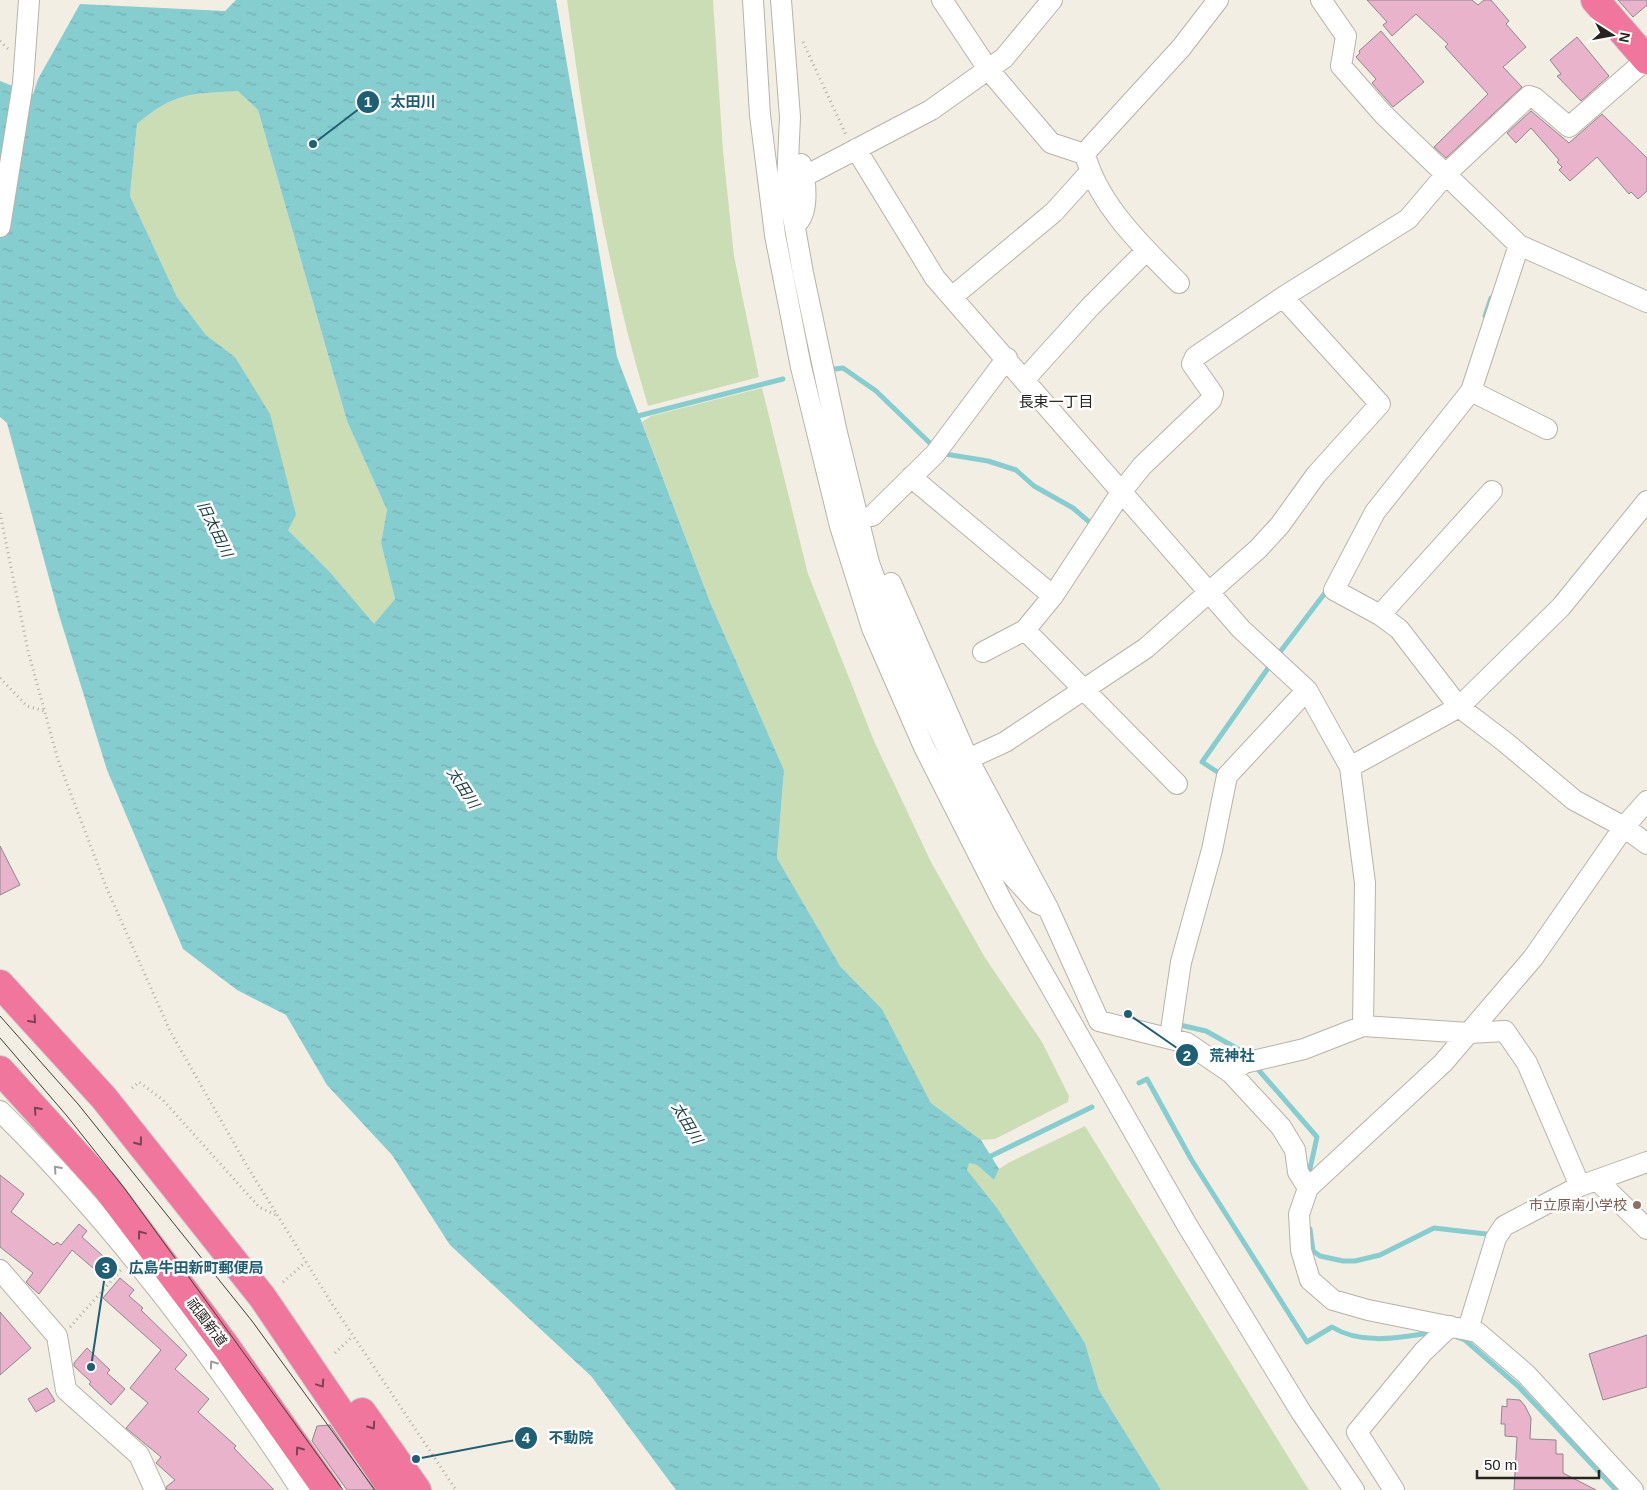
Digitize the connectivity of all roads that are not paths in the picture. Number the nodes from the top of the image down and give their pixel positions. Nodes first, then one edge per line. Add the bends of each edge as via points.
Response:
1 (29, 0) edge
2 (753, 0) edge
3 (766, 0) edge
4 (781, 0) edge
5 (791, 0) edge
6 (942, 0) edge
7 (1052, 0) edge
8 (1218, 0) edge
9 (1321, 0) edge
10 (1594, 0) edge
11 (797, 31) road end
12 (1647, 60) edge
13 (988, 69) junction
14 (790, 117) junction
15 (855, 150) junction
16 (1087, 163) junction
17 (1447, 173) junction
18 (805, 176) junction
19 (0, 226) edge
20 (795, 226) junction
21 (1519, 245) junction
22 (1146, 251) junction
23 (1179, 283) dead end
24 (952, 297) junction
25 (1283, 297) junction
26 (1647, 302) edge
27 (1007, 358) junction
28 (1025, 379) junction
29 (1471, 391) junction
30 (1547, 429) dead end
31 (911, 478) junction
32 (1122, 491) junction
33 (1492, 491) dead end
34 (1647, 501) edge
35 (872, 516) dead end
36 (891, 583) dead end
37 (1209, 592) junction
38 (1053, 596) junction
39 (1380, 614) junction
40 (1025, 630) junction
41 (982, 652) dead end
42 (1084, 689) junction
43 (1307, 690) junction
44 (1459, 708) junction
45 (968, 760) junction
46 (1350, 766) junction
47 (1176, 784) dead end
48 (1647, 801) edge
49 (1624, 827) junction
50 (1647, 844) edge
51 (1048, 908) junction
52 (1034, 956) junction
53 (0, 984) edge
54 (1099, 1021) junction
55 (1363, 1026) junction
56 (1469, 1033) junction
57 (1170, 1037) junction
58 (0, 1070) edge
59 (1231, 1073) junction
60 (0, 1111) edge
61 (1647, 1162) edge
62 (1588, 1183) junction
63 (106, 1187) junction
64 (1308, 1188) junction
65 (80, 1196) junction
66 (1647, 1229) edge
67 (0, 1270) edge
68 (273, 1290) junction
69 (1459, 1328) junction
70 (244, 1390) junction
71 (155, 1490) edge
72 (301, 1490) edge
73 (327, 1490) edge
74 (393, 1490) edge
75 (417, 1490) edge
76 (1354, 1490) edge
77 (1394, 1490) edge
78 (1634, 1490) edge

1 - 19 street via 23,83
2 - 52 street via 760,115 775,235 840,526 872,628 924,746 1003,903
3 - 14 street
4 - 14 street
5 - 11 street
6 - 13 street
7 - 13 street via 1004,58
8 - 16 street
9 - 17 street via 1346,36 1341,66 1383,114
10 - 12 highway
12 - 17 street via 1569,126 1529,96
13 - 15 street via 930,110
13 - 16 street via 1050,143
14 - 18 street
14 - 20 street via 787,183
15 - 18 street
15 - 24 street via 935,278
16 - 22 street via 1111,206
16 - 24 street via 1054,212
17 - 21 street
17 - 25 street via 1408,219
18 - 20 street via 804,216
20 - 51 street via 839,442 869,563 900,645 1008,871 1037,904
21 - 26 street
21 - 29 street
22 - 23 street
22 - 28 street
24 - 27 street
25 - 32 street via 1195,357 1192,364 1213,394 1211,400 1142,466
25 - 37 street via 1380,404 1316,475 1280,525
27 - 28 street
27 - 31 street via 935,454
28 - 32 street
29 - 30 street
29 - 39 street via 1375,512 1334,590
31 - 35 street
31 - 38 street
32 - 37 street
32 - 38 street
33 - 39 street
34 - 44 street via 1561,607
36 - 45 street
37 - 42 street via 1146,648
37 - 43 street via 1241,629
38 - 40 street
39 - 44 street via 1399,629
40 - 41 street
40 - 42 street
42 - 45 street via 1005,742
42 - 47 street
43 - 46 street
43 - 57 street via 1226,776 1212,850 1181,962
44 - 46 street
44 - 49 street via 1574,800
45 - 51 street
46 - 55 street via 1365,883
48 - 49 street
49 - 50 street
49 - 56 street via 1532,958
51 - 54 street
52 - 54 street via 1050,967
52 - 76 street via 1188,1224 1301,1412
53 -> 68 highway
54 - 57 street
55 - 56 street
55 - 59 street via 1304,1049 1244,1063
56 - 62 street via 1505,1031 1527,1063
56 - 64 street via 1444,1063
57 - 59 street via 1187,1043
63 -> 58 highway, 祇園新道
59 - 64 street via 1281,1127 1295,1150 1298,1172
65 -> 60 street
61 - 62 street
62 - 66 street
62 - 69 street via 1504,1226
63 - 65 street
70 -> 63 highway, 祇園新道
64 - 69 street via 1299,1214 1301,1250 1310,1280 1332,1300
70 -> 65 street
67 - 71 street via 57,1336 66,1390 139,1455
68 -> 74 highway
68 -> 75 highway via 298,1320
69 - 77 street via 1423,1352 1357,1432
69 - 78 street via 1477,1332 1526,1374
70 - 72 street
73 -> 70 highway, 祇園新道

